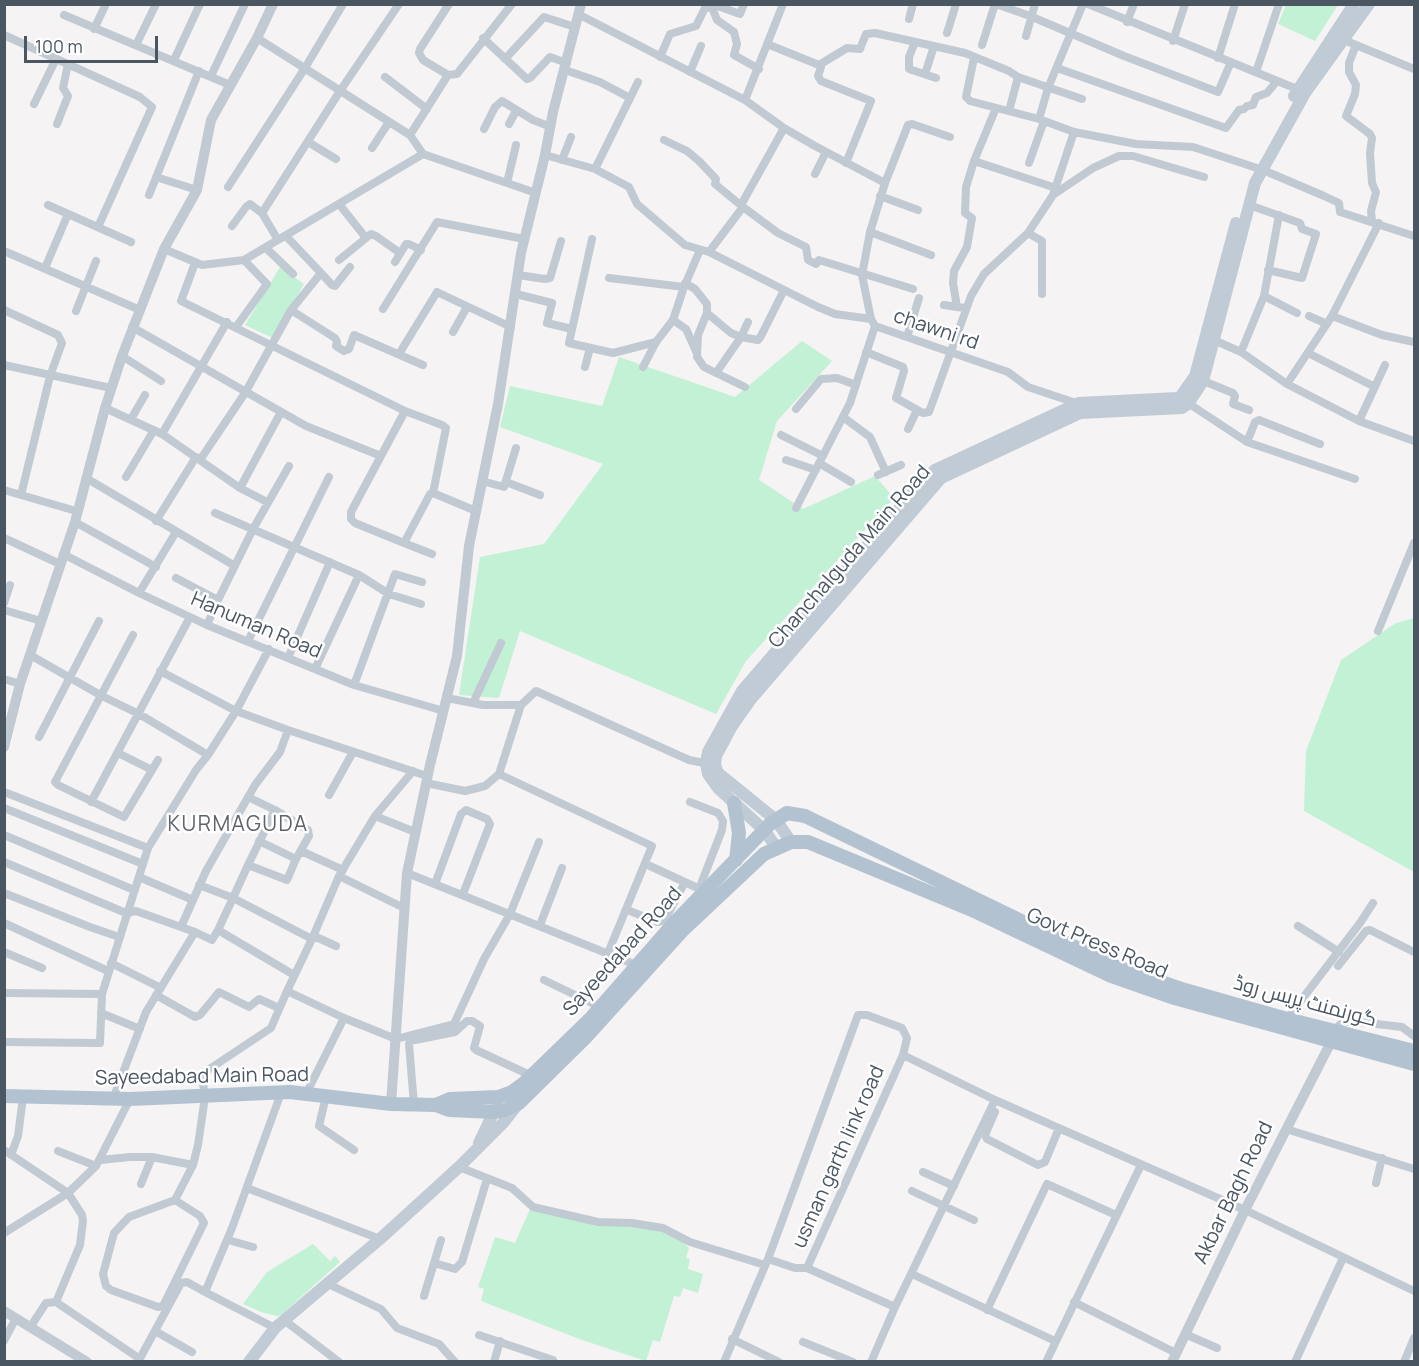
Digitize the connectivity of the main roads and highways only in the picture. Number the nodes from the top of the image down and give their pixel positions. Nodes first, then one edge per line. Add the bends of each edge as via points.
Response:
1 (1354, 4) edge
2 (1369, 4) edge
3 (1345, 39) junction
4 (1259, 169) junction
5 (1210, 339) junction
6 (710, 764) junction
7 (734, 803) junction
8 (770, 825) junction
9 (791, 842) junction
10 (777, 848) junction
11 (736, 860) junction
12 (1331, 1036) junction
13 (1414, 1051) edge
14 (1414, 1064) edge
15 (4, 1096) edge
16 (516, 1098) junction
17 (500, 1111) junction
18 (249, 1362) edge

1 - 3 main road
2 - 3 main road
3 - 4 main road via 1301,91
4 - 5 main road
4 - 5 main road via 1236,220
5 - 6 main road, Chanchalguda Main Road via 1199,379 1185,400 1079,408 935,470 740,705 708,752
6 - 7 main road via 708,774
6 - 8 main road
7 - 8 main road
7 - 11 main road via 739,833
8 - 9 main road
8 - 10 main road
8 - 11 main road, Sayeedabad Road
8 - 12 main road, گورنمنٹ پریس روڈ via 787,813 805,816 1112,965
9 - 10 main road, Sayeedabad Road
9 - 12 main road, Govt Press Road via 808,842 972,909 1111,976 1171,997
10 - 16 main road, Sayeedabad Road via 764,854 682,931 585,1038
11 - 16 main road, Sayeedabad Road via 702,890
12 - 13 main road, گورنمنٹ پریس روڈ
12 - 14 main road, Govt Press Road
15 - 17 main road, Sayeedabad Main Road via 130,1099 281,1093 414,1105 436,1105 450,1099
16 - 17 main road, Sayeedabad Road
16 - 17 main road
17 - 18 main road via 476,1150 280,1324

